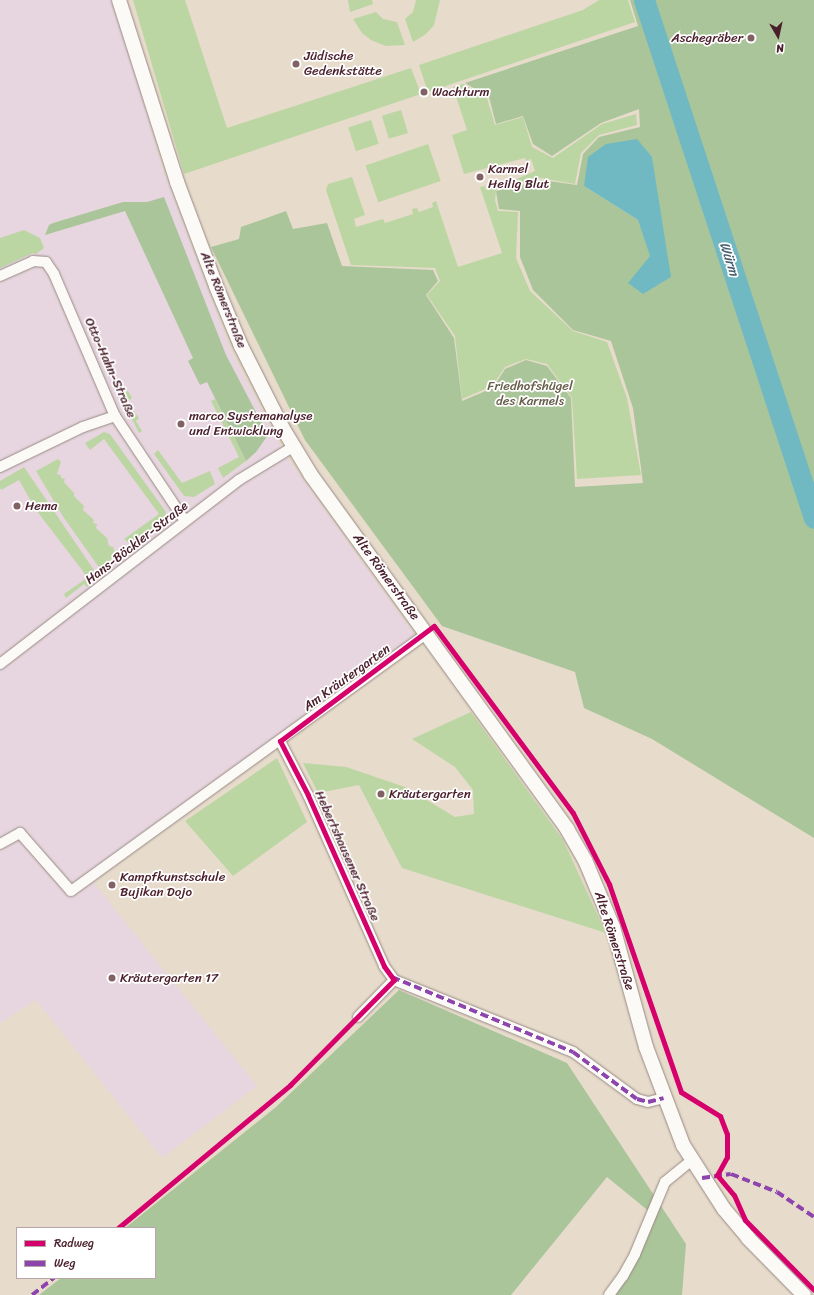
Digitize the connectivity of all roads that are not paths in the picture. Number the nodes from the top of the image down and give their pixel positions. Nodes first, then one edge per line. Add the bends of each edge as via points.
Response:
1 (119, 0) edge
2 (0, 276) edge
3 (115, 416) junction
4 (293, 447) junction
5 (0, 467) edge
6 (185, 522) junction
7 (427, 633) junction
8 (0, 664) edge
9 (280, 740) junction
10 (0, 844) edge
11 (394, 980) junction
12 (358, 1017) dead end
13 (664, 1098) junction
14 (691, 1160) junction
15 (609, 1295) edge
16 (804, 1295) edge

1 - 4 main road, Alte Römerstraße via 177,182 216,286 241,346
2 - 3 street, Otto-Hahn-Straße via 33,261 46,262 54,274
3 - 5 street via 83,427
3 - 6 street, Otto-Hahn-Straße
4 - 6 street, Hans-Böckler-Straße via 239,480
4 - 7 main road, Alte Römerstraße
6 - 8 street, Hans-Böckler-Straße
7 - 9 street, Am Kräutergarten
7 - 13 main road, Alte Römerstraße via 547,798 585,860 613,927 646,1047
9 - 10 street, Am Kräutergarten via 71,891 20,833
9 - 11 street, Hebertshausener Straße via 311,802 384,966
11 - 12 street
11 - 13 street via 573,1052 637,1099 648,1102
13 - 14 main road, Alte Römerstraße
14 - 15 street via 665,1182 623,1276
14 - 16 main road, Alte Römerstraße via 748,1238

